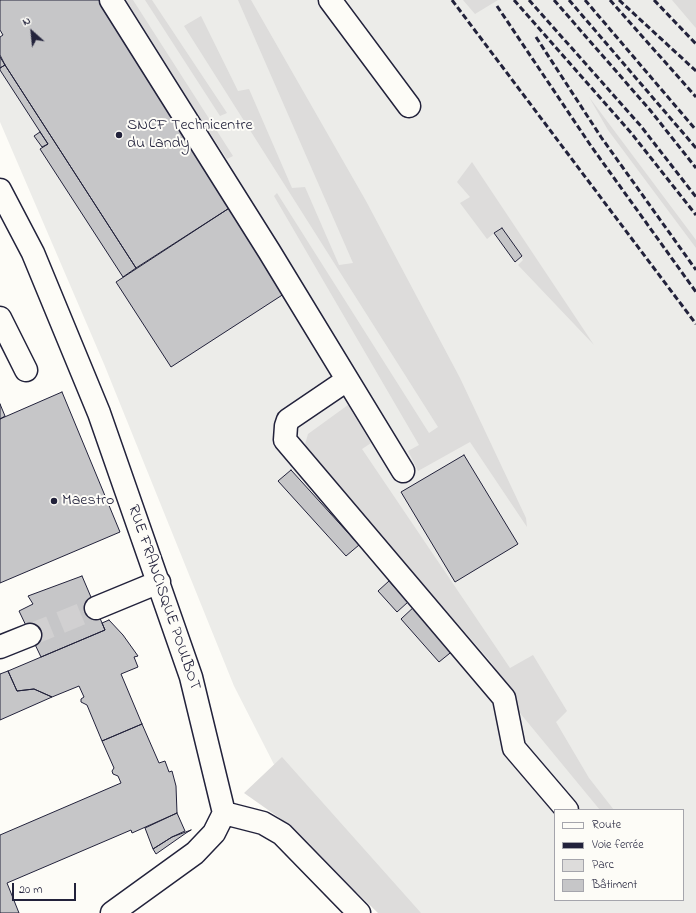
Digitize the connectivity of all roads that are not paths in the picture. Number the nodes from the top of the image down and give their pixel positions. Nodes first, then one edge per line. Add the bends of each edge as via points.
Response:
1 (111, 0) edge
2 (330, 0) edge
3 (408, 106) dead end
4 (0, 190) edge
5 (0, 318) edge
6 (26, 370) dead end
7 (347, 380) junction
8 (403, 471) dead end
9 (159, 582) junction
10 (96, 608) tunnel mouth
11 (30, 635) tunnel mouth
12 (0, 647) edge
13 (566, 809) edge
14 (224, 813) junction
15 (112, 913) edge
16 (359, 913) edge

1 - 7 street via 265,244
2 - 3 street
4 - 9 street, RUE FRANCISQUE POULBOT via 33,253 99,414
5 - 6 street
7 - 8 street
7 - 13 street via 288,420 285,440 504,698 514,748
9 - 10 street
9 - 14 street, RUE FRANCISQUE POULBOT via 191,677
11 - 12 street
14 - 15 street via 214,833 195,853
14 - 16 street via 263,823 282,834

